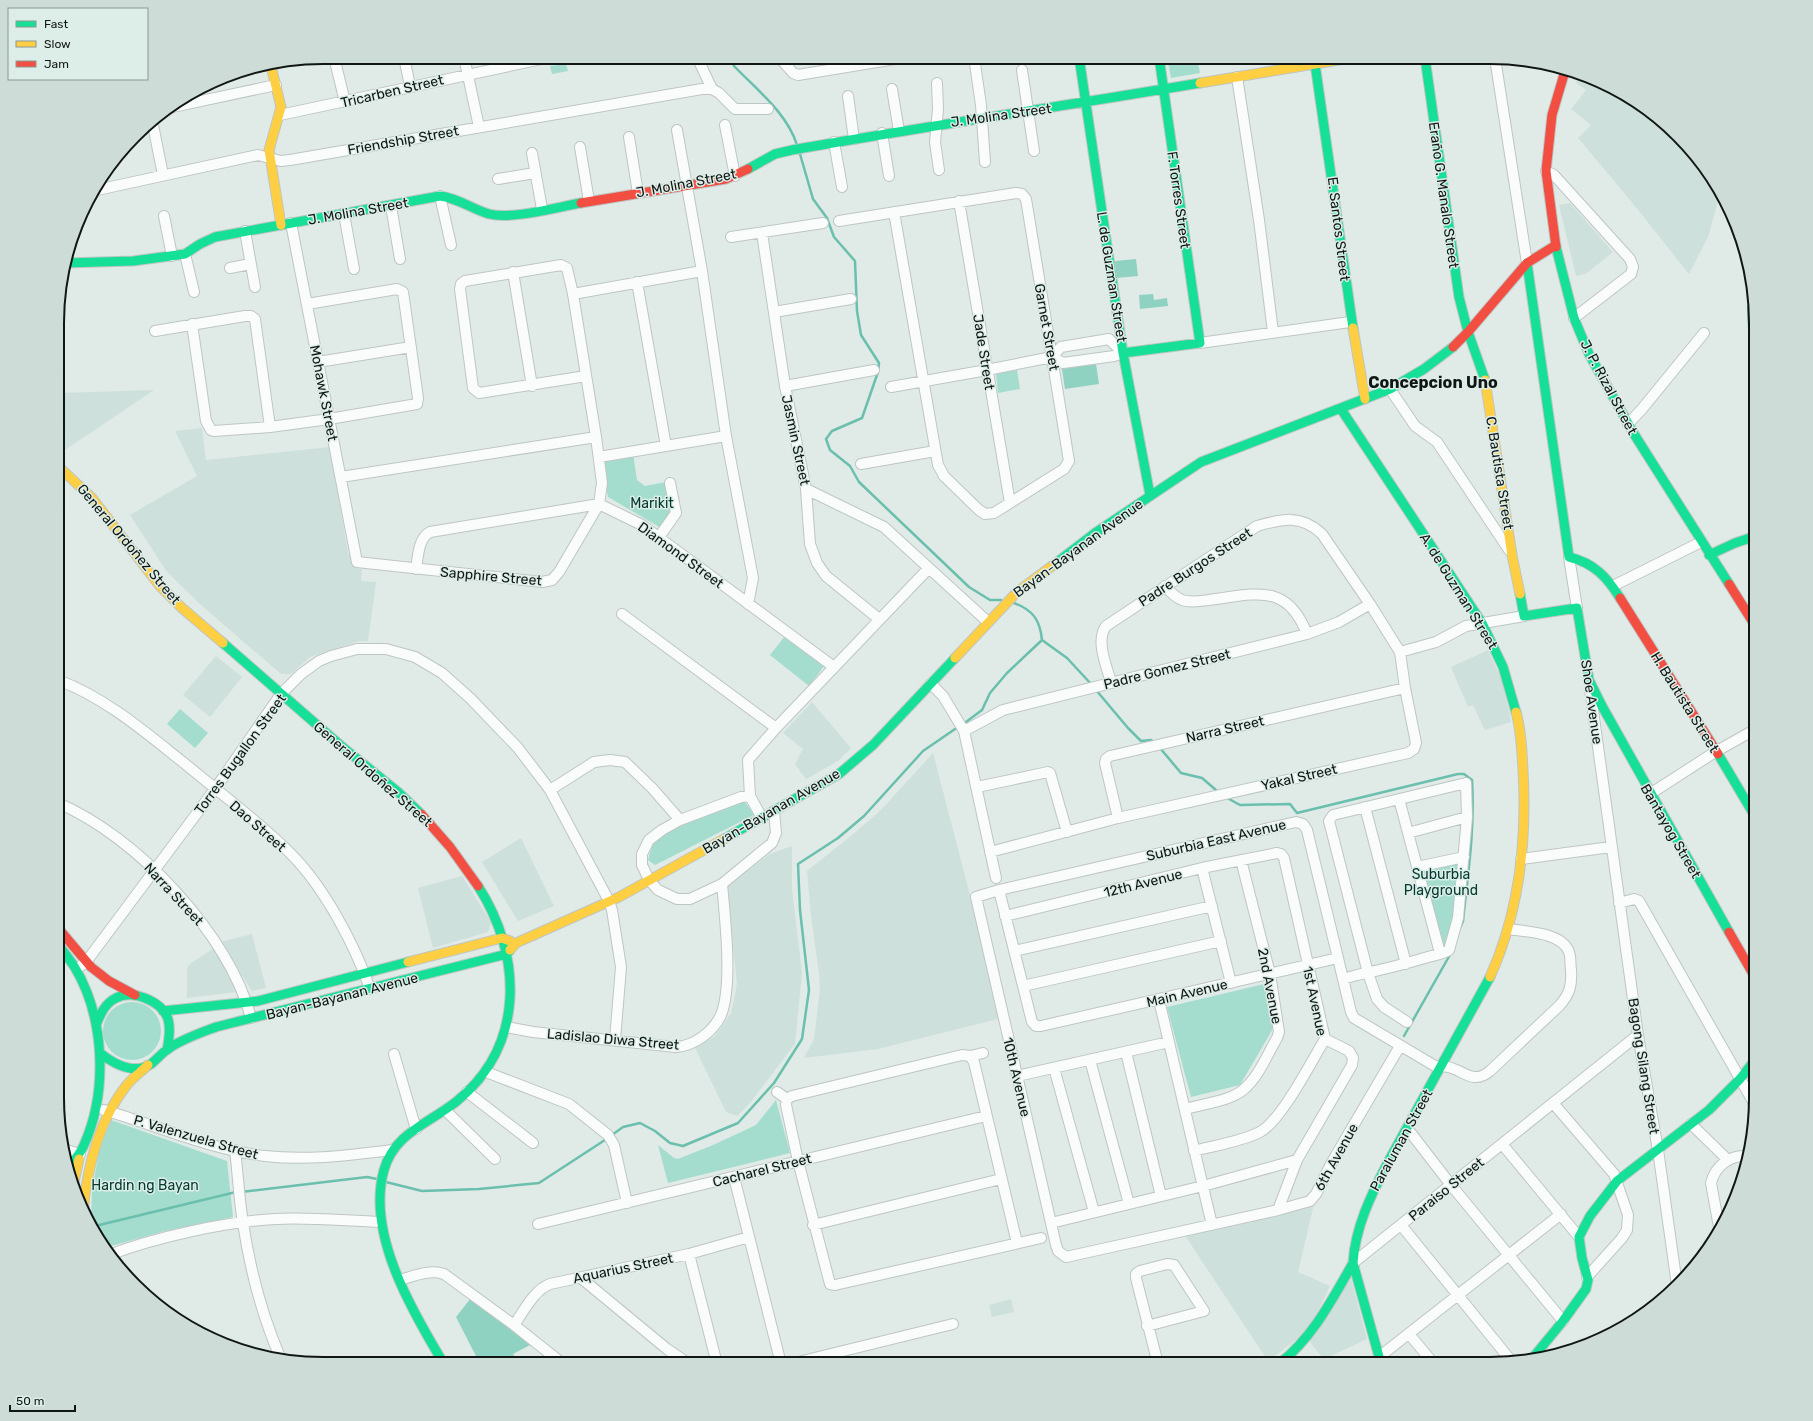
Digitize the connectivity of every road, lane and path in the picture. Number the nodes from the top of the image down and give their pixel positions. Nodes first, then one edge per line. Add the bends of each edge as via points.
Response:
1 (336, 64) edge
2 (405, 64) edge
3 (466, 64) edge
4 (512, 64) edge
5 (700, 64) edge
6 (785, 64) edge
7 (865, 64) edge
8 (975, 64) edge
9 (1080, 64) edge
10 (1160, 64) edge
11 (1300, 64) edge
12 (1315, 64) edge
13 (1426, 64) edge
14 (1496, 64) edge
15 (272, 69) edge
16 (1022, 70) dead end
17 (468, 74) junction
18 (1564, 75) edge
19 (1237, 77) junction
20 (936, 83) dead end
21 (276, 85) junction
22 (410, 86) junction
23 (712, 89) junction
24 (892, 89) dead end
25 (1163, 89) junction
26 (848, 96) dead end
27 (345, 102) junction
28 (1085, 103) junction
29 (184, 104) edge
30 (768, 109) dead end
31 (1028, 110) junction
32 (280, 116) junction
33 (982, 119) junction
34 (725, 125) dead end
35 (937, 125) junction
36 (153, 127) edge
37 (479, 127) junction
38 (677, 130) dead end
39 (899, 131) junction
40 (882, 133) junction
41 (629, 137) dead end
42 (854, 139) junction
43 (834, 142) junction
44 (580, 147) dead end
45 (1034, 150) dead end
46 (532, 153) dead end
47 (270, 158) junction
48 (985, 162) dead end
49 (939, 170) dead end
50 (1546, 171) junction
51 (535, 173) junction
52 (163, 175) junction
53 (735, 176) junction
54 (889, 176) dead end
55 (498, 180) dead end
56 (686, 185) junction
57 (842, 187) dead end
58 (102, 189) edge
59 (638, 193) junction
60 (440, 196) junction
61 (589, 201) junction
62 (959, 201) junction
63 (391, 206) junction
64 (542, 209) junction
65 (894, 212) junction
66 (344, 214) junction
67 (164, 216) dead end
68 (839, 221) dead end
69 (823, 223) dead end
70 (286, 224) junction
71 (245, 231) junction
72 (762, 232) junction
73 (731, 237) dead end
74 (451, 245) dead end
75 (1556, 245) junction
76 (185, 254) junction
77 (172, 256) junction
78 (400, 259) dead end
79 (71, 263) edge
80 (1527, 263) junction
81 (250, 264) junction
82 (230, 268) dead end
83 (354, 269) dead end
84 (702, 271) junction
85 (513, 272) junction
86 (637, 282) junction
87 (255, 287) dead end
88 (194, 292) dead end
89 (573, 294) junction
90 (851, 300) dead end
91 (307, 304) junction
92 (774, 312) junction
93 (1574, 318) junction
94 (1350, 322) junction
95 (192, 324) junction
96 (155, 331) dead end
97 (1273, 332) junction
98 (1468, 332) junction
99 (1704, 333) dead end
100 (1200, 343) junction
101 (411, 347) junction
102 (1123, 353) junction
103 (1052, 357) junction
104 (318, 362) junction
105 (874, 370) dead end
106 (987, 370) junction
107 (586, 376) junction
108 (924, 381) junction
109 (532, 386) junction
110 (784, 386) junction
111 (891, 387) dead end
112 (1390, 389) junction
113 (1365, 399) junction
114 (1341, 409) junction
115 (329, 419) junction
116 (1628, 424) junction
117 (270, 427) junction
118 (726, 436) junction
119 (596, 437) junction
120 (666, 446) junction
121 (935, 451) junction
122 (599, 457) junction
123 (861, 464) dead end
124 (64, 471) edge
125 (342, 477) junction
126 (670, 483) dead end
127 (806, 489) junction
128 (1150, 495) junction
129 (1010, 503) junction
130 (598, 504) junction
131 (659, 538) junction
132 (1749, 538) edge
133 (1701, 542) junction
134 (1512, 555) junction
135 (1709, 555) junction
136 (1569, 557) junction
137 (357, 562) joint
138 (929, 568) junction
139 (416, 569) junction
140 (1165, 586) junction
141 (1613, 586) junction
142 (748, 604) junction
143 (1370, 604) junction
144 (1577, 608) junction
145 (622, 614) dead end
146 (1524, 616) junction
147 (1749, 616) edge
148 (879, 619) junction
149 (988, 622) junction
150 (1482, 623) junction
151 (1307, 634) junction
152 (1400, 652) junction
153 (834, 667) junction
154 (1589, 680) junction
155 (64, 683) edge
156 (1110, 683) junction
157 (931, 684) junction
158 (1405, 688) junction
159 (281, 694) junction
160 (962, 726) junction
161 (776, 728) junction
162 (1749, 733) edge
163 (1716, 752) junction
164 (977, 787) junction
165 (215, 789) junction
166 (550, 790) junction
167 (1650, 794) junction
168 (750, 796) junction
169 (1399, 799) junction
170 (64, 806) edge
171 (1749, 806) edge
172 (1365, 808) junction
173 (774, 811) junction
174 (1467, 817) junction
175 (762, 818) junction
176 (1118, 818) junction
177 (680, 820) junction
178 (1067, 832) junction
179 (1408, 833) junction
180 (1612, 847) junction
181 (990, 852) junction
182 (1281, 854) joint
183 (1464, 856) junction
184 (1521, 859) junction
185 (1240, 860) junction
186 (1417, 867) junction
187 (1202, 868) junction
188 (155, 871) junction
189 (996, 878) dead end
190 (648, 880) junction
191 (722, 884) junction
192 (999, 890) junction
193 (976, 897) joint
194 (609, 901) junction
195 (1619, 903) junction
196 (1212, 906) junction
197 (1005, 916) junction
198 (1509, 929) junction
199 (64, 935) edge
200 (502, 938) junction
201 (1221, 942) junction
202 (516, 943) junction
203 (1014, 951) junction
204 (64, 952) edge
205 (1440, 953) junction
206 (507, 954) junction
207 (1338, 958) junction
208 (86, 962) junction
209 (1406, 964) junction
210 (1308, 965) junction
211 (1749, 967) edge
212 (76, 969) junction
213 (1368, 973) junction
214 (365, 974) junction
215 (1270, 974) junction
216 (1343, 979) junction
217 (1231, 983) junction
218 (1023, 986) junction
219 (370, 989) junction
220 (135, 995) junction
221 (1159, 1000) junction
222 (248, 1004) junction
223 (164, 1011) junction
224 (251, 1018) junction
225 (1407, 1022) dead end
226 (96, 1025) junction
227 (506, 1027) junction
228 (1638, 1034) junction
229 (1325, 1039) junction
230 (615, 1040) junction
231 (1169, 1042) junction
232 (1400, 1046) junction
233 (167, 1050) junction
234 (1126, 1052) junction
235 (100, 1053) junction
236 (983, 1053) dead end
237 (394, 1054) dead end
238 (970, 1056) junction
239 (1090, 1060) junction
240 (149, 1065) junction
241 (1442, 1066) junction
242 (1054, 1068) junction
243 (1749, 1068) edge
244 (486, 1072) junction
245 (1017, 1076) junction
246 (1740, 1079) junction
247 (467, 1092) junction
248 (777, 1092) dead end
249 (1749, 1095) edge
250 (787, 1099) junction
251 (1553, 1103) junction
252 (96, 1107) junction
253 (1184, 1109) junction
254 (445, 1110) junction
255 (109, 1111) junction
256 (986, 1116) junction
257 (1691, 1124) junction
258 (1407, 1128) junction
259 (416, 1129) junction
260 (533, 1143) dead end
261 (1502, 1144) junction
262 (235, 1150) junction
263 (393, 1150) junction
264 (1658, 1150) junction
265 (69, 1151) edge
266 (1194, 1151) junction
267 (80, 1154) junction
268 (1742, 1156) edge
269 (494, 1159) dead end
270 (1727, 1159) junction
271 (1297, 1160) junction
272 (798, 1161) junction
273 (73, 1163) edge
274 (76, 1174) edge
275 (734, 1177) junction
276 (1001, 1179) junction
277 (1617, 1181) junction
278 (1451, 1185) junction
279 (1203, 1186) junction
280 (80, 1187) edge
281 (85, 1188) junction
282 (1161, 1196) junction
283 (84, 1197) edge
284 (627, 1202) junction
285 (1128, 1204) junction
286 (1278, 1210) junction
287 (1094, 1212) junction
288 (1560, 1214) junction
289 (1718, 1221) edge
290 (243, 1222) junction
291 (381, 1222) junction
292 (1051, 1222) junction
293 (538, 1224) dead end
294 (813, 1225) junction
295 (1212, 1225) junction
296 (1401, 1225) junction
297 (749, 1237) junction
298 (1579, 1237) junction
299 (1040, 1238) dead end
300 (1017, 1243) junction
301 (115, 1253) edge
302 (689, 1254) junction
303 (1509, 1254) junction
304 (1061, 1255) joint
305 (1353, 1263) junction
306 (1588, 1277) junction
307 (581, 1278) junction
308 (1676, 1278) edge
309 (400, 1280) junction
310 (1458, 1294) junction
311 (1564, 1321) junction
312 (953, 1324) dead end
313 (514, 1325) junction
314 (1148, 1326) junction
315 (1409, 1334) junction
316 (278, 1353) edge
317 (1537, 1353) edge
318 (1507, 1356) edge
319 (440, 1357) edge
320 (554, 1357) edge
321 (679, 1357) edge
322 (715, 1357) edge
323 (779, 1357) edge
324 (819, 1357) edge
325 (1156, 1357) edge
326 (1288, 1357) edge
327 (1379, 1357) edge
328 (1383, 1357) edge
329 (1428, 1357) edge

1 - 27 street
2 - 22 street
3 - 17 street
4 - 17 street, Tricarben Street
5 - 23 street
6 - 7 street via 798,75
8 - 33 street
9 - 28 street, L. de Guzman Street
10 - 25 street, F. Torres Street
11 - 19 street, J. Molina Street
12 - 94 street, E. Santos Street
13 - 98 street, Eraño G. Manalo Street via 1459,297
14 - 80 street
15 - 21 street
16 - 31 street
17 - 22 street, Tricarben Street
17 - 37 street
18 - 50 street, J. P. Rizal Street via 1552,114
19 - 25 street, J. Molina Street
19 - 97 street
20 - 35 street
21 - 29 street
21 - 32 street via 281,107
22 - 27 street, Tricarben Street
23 - 30 street via 735,110
23 - 37 street, Friendship Street
24 - 39 street
25 - 28 street, J. Molina Street
25 - 100 street, F. Torres Street
26 - 42 street
27 - 32 street, Tricarben Street
28 - 31 street, J. Molina Street
28 - 102 street, L. de Guzman Street
31 - 33 street, J. Molina Street
31 - 45 street
32 - 47 street via 269,150
33 - 35 street, J. Molina Street
33 - 48 street
34 - 53 street
35 - 39 street, J. Molina Street
35 - 49 street via 935,142
36 - 52 street
37 - 47 street, Friendship Street via 290,160
38 - 56 street
39 - 40 street, J. Molina Street
40 - 42 street, J. Molina Street
40 - 54 street
41 - 59 street
42 - 43 street, J. Molina Street
43 - 53 street, J. Molina Street via 775,154
43 - 57 street
44 - 61 street
46 - 51 street
47 - 52 street, Friendship Street via 258,155
47 - 70 street
50 - 75 street, J. P. Rizal Street
50 - 93 street via 1554,175 1579,202 1630,259 1633,268 1631,274
51 - 55 street
51 - 64 street
52 - 58 street, Friendship Street
53 - 56 street, J. Molina Street
56 - 59 street, J. Molina Street
56 - 84 street
59 - 61 street, J. Molina Street
60 - 63 street, J. Molina Street
60 - 64 street, J. Molina Street via 450,197 496,215
60 - 74 street
61 - 64 street, J. Molina Street
62 - 65 street
62 - 103 street, Garnet Street via 1016,193 1022,194 1026,200
62 - 106 street, Jade Street
63 - 66 street, J. Molina Street
63 - 78 street
65 - 68 street
65 - 108 street
66 - 70 street, J. Molina Street
66 - 83 street
67 - 77 street
69 - 72 street
70 - 71 street, J. Molina Street
70 - 91 street, Mohawk Street
71 - 76 street, J. Molina Street via 215,237
71 - 81 street
72 - 73 street
72 - 92 street, Jasmin Street
75 - 80 street, Bayan-Bayanan Avenue
75 - 93 street, J. P. Rizal Street
76 - 77 street, J. Molina Street
76 - 88 street
77 - 79 street, J. Molina Street via 125,262
80 - 98 street, Bayan-Bayanan Avenue
80 - 136 street
81 - 82 street
81 - 87 street
84 - 86 street
84 - 118 street
85 - 89 street, Sapphire Street via 565,266 569,270
85 - 109 street
85 - 109 street via 465,281 461,284 473,388 479,393
86 - 89 street
86 - 120 street
89 - 107 street, Sapphire Street
90 - 92 street
91 - 101 street via 397,289 404,295
91 - 104 street, Mohawk Street
92 - 110 street, Jasmin Street
93 - 116 street, J. P. Rizal Street via 1588,354
94 - 97 street
94 - 113 street, E. Santos Street
95 - 96 street
95 - 117 street via 206,421 211,430 217,432
95 - 117 street via 245,316 255,319
97 - 100 street
98 - 112 street, Bayan-Bayanan Avenue via 1449,351
98 - 134 street, C. Bautista Street via 1484,374
99 - 116 street
100 - 102 street
101 - 104 street
101 - 115 street via 417,404
102 - 103 street via 1064,363
102 - 103 street via 1109,339 1061,347
102 - 128 street, L. de Guzman Street
103 - 106 street
103 - 129 street, Garnet Street via 1069,461 1064,469
104 - 115 street, Mohawk Street
105 - 110 street
106 - 108 street
106 - 129 street, Jade Street
107 - 109 street
107 - 119 street, Sapphire Street
108 - 111 street
108 - 121 street
110 - 127 street, Jasmin Street
112 - 113 street, Bayan-Bayanan Avenue
112 - 134 street via 1415,426 1437,442
113 - 114 street, Bayan-Bayanan Avenue
114 - 128 street, Bayan-Bayanan Avenue via 1201,462
114 - 150 street, A. de Guzman Street
115 - 117 street
115 - 125 street, Mohawk Street
116 - 133 street, J. P. Rizal Street
118 - 120 street
118 - 142 street via 753,578
119 - 122 street, Sapphire Street
119 - 125 street
120 - 122 street
121 - 123 street
121 - 129 street via 944,476 979,510 985,514 994,513
122 - 130 street, Sapphire Street via 602,483
124 - 159 street, General Ordoñez Street via 85,488 102,507 146,570 170,597
125 - 137 street, Mohawk Street
126 - 131 street via 676,513
127 - 138 street via 884,527
127 - 148 street, Jasmin Street via 810,544 818,563 826,576
128 - 149 street, Bayan-Bayanan Avenue via 1017,592
130 - 131 street, Diamond Street via 642,525
130 - 139 street via 430,532 425,534 422,540
130 - 139 street, Sapphire Street via 552,580 542,582
131 - 142 street, Diamond Street
132 - 135 street
133 - 135 street, J. P. Rizal Street
133 - 141 street
134 - 146 street, C. Bautista Street
135 - 147 street, J. P. Rizal Street
136 - 141 street, H. Bautista Street via 1588,562
136 - 144 street, Shoe Avenue
137 - 139 street, Sapphire Street
138 - 148 street
138 - 149 street
140 - 143 street, Padre Burgos Street via 1257,526 1282,520 1298,520 1314,527 1322,534
140 - 151 street via 1183,601 1255,594 1273,595 1288,603 1297,613
140 - 156 street, Padre Burgos Street via 1106,626 1102,632 1101,641
141 - 163 street, H. Bautista Street
142 - 153 street, Diamond Street
143 - 151 street, Padre Gomez Street via 1339,622
143 - 152 street, Padre Burgos Street
144 - 146 street
144 - 154 street, Shoe Avenue
145 - 161 street
146 - 150 street
148 - 153 street
149 - 157 street, Bayan-Bayanan Avenue
150 - 152 street via 1466,626 1436,642
150 - 184 street, A. de Guzman Street via 1498,652 1510,684 1519,726 1524,766
151 - 156 street, Padre Gomez Street
152 - 158 street, Yakal Street
153 - 161 street
154 - 167 street, Bantayog Street
154 - 180 street, Shoe Avenue
155 - 165 street, Dao Street via 94,697 127,718
156 - 160 street, Padre Gomez Street via 1003,710
157 - 160 street via 943,696
157 - 173 street, Bayan-Bayanan Avenue via 873,745 850,765
158 - 176 street, Yakal Street via 1416,742 1408,753
158 - 176 street, Narra Street via 1110,756 1105,763
159 - 165 street, Torres Bugallon Street
159 - 166 street, Torres Bugallon Street via 313,665 331,656 366,648 406,654 437,670 461,689 518,748
159 - 200 street, General Ordoñez Street via 399,793 442,836 458,855 491,906
160 - 164 street
161 - 168 street via 748,760
162 - 163 street
163 - 167 street
163 - 171 street, H. Bautista Street
164 - 178 street via 1048,772
164 - 181 street
165 - 188 street, Torres Bugallon Street
165 - 214 street, Dao Street via 282,846 309,875 333,910
166 - 177 street via 594,762 625,762
166 - 194 street, Torres Bugallon Street
167 - 211 street, Bantayog Street
168 - 175 street
168 - 177 street via 741,796
169 - 172 street
169 - 174 street via 1466,783
169 - 179 street
170 - 188 street, Narra Street via 111,832
172 - 209 street
172 - 213 street via 1333,815 1329,821
173 - 175 street, Bayan-Bayanan Avenue
173 - 191 street via 776,833 772,843
174 - 179 street
174 - 183 street
175 - 190 street, Bayan-Bayanan Avenue
176 - 178 street, Yakal Street
177 - 190 street via 648,840 642,854 642,865
178 - 181 street, Yakal Street
179 - 186 street
180 - 184 street
180 - 195 street, Bagong Silang Street
181 - 189 street
182 - 185 street, 12th Avenue
182 - 210 street, 1st Avenue
183 - 186 street
183 - 205 street via 1454,936 1449,950
184 - 198 street, A. de Guzman Street
185 - 187 street, 12th Avenue
185 - 215 street, 2nd Avenue
186 - 205 street
187 - 196 street
187 - 197 street, 12th Avenue
188 - 208 street, Torres Bugallon Street
188 - 222 street, Narra Street via 193,911 237,977
190 - 191 street via 658,890 677,899 690,899
190 - 194 street, Bayan-Bayanan Avenue
191 - 230 street, Ladislao Diwa Street via 726,987 724,1006 716,1022 688,1046
192 - 193 street, Suburbia East Avenue
192 - 197 street
192 - 207 street, Suburbia East Avenue via 1296,822 1303,824 1307,830
193 - 245 street, 10th Avenue
194 - 202 street, Bayan-Bayanan Avenue
194 - 230 street, Torres Bugallon Street via 621,967
195 - 228 street, Bagong Silang Street
195 - 246 street via 1634,899 1639,901
196 - 201 street
196 - 203 street
197 - 203 street
198 - 241 street, Paraluman Street via 1493,972
198 - 241 street via 1553,937 1564,943 1570,953 1569,994 1487,1074 1475,1078
199 - 208 street
200 - 202 street
200 - 206 street, General Ordoñez Street
200 - 214 street, Bayan-Bayanan Avenue
201 - 217 street
201 - 218 street
202 - 206 street, Bayan-Bayanan Avenue
203 - 218 street
204 - 212 street
205 - 209 street
206 - 219 street, Bayan-Bayanan Avenue
206 - 227 street, General Ordoñez Street via 510,1005
207 - 210 street, Main Avenue
207 - 216 street, Suburbia East Avenue
208 - 212 street, Torres Bugallon Street
208 - 220 street via 114,984
209 - 213 street
210 - 215 street, Main Avenue
210 - 229 street, 1st Avenue
212 - 226 street via 86,991
213 - 216 street
213 - 225 street via 1380,1004
214 - 219 street, Dao Street
214 - 222 street, Bayan-Bayanan Avenue
215 - 217 street, Main Avenue
215 - 253 street, 2nd Avenue via 1279,1032 1252,1081 1237,1094
216 - 232 street, Suburbia East Avenue via 1354,1018
217 - 221 street, Main Avenue
218 - 221 street, Main Avenue via 1032,1022 1036,1026
219 - 224 street, Bayan-Bayanan Avenue
220 - 223 street via 155,1003
220 - 226 street via 111,1001 104,1008
221 - 231 street
222 - 223 street, Bayan-Bayanan Avenue
222 - 224 street, Narra Street
223 - 233 street via 170,1028
224 - 233 street, Bayan-Bayanan Avenue via 192,1035
226 - 235 street
227 - 230 street, Ladislao Diwa Street
227 - 244 street, General Ordoñez Street
228 - 251 street, Paraiso Street
228 - 264 street, Bagong Silang Street
229 - 266 street, 1st Avenue via 1281,1111 1266,1128 1252,1136
229 - 271 street via 1349,1051 1353,1058 1352,1065
231 - 234 street
231 - 253 street
232 - 241 street, Suburbia East Avenue via 1435,1066
232 - 286 street, 6th Avenue via 1316,1194 1310,1201
233 - 240 street
234 - 239 street
234 - 282 street
235 - 240 street via 123,1068
235 - 252 street
236 - 238 street
237 - 259 street
238 - 250 street via 962,1055
238 - 256 street via 974,1062
239 - 242 street
239 - 285 street
240 - 255 street via 125,1087
241 - 258 street, Paraluman Street
242 - 245 street
242 - 287 street
243 - 246 street
244 - 247 street, General Ordoñez Street
244 - 284 street via 569,1104 611,1139
245 - 292 street, 10th Avenue
246 - 249 street
246 - 257 street
247 - 254 street, General Ordoñez Street
247 - 260 street
248 - 250 street
250 - 272 street via 786,1105
251 - 261 street, Paraiso Street
251 - 277 street via 1614,1174
252 - 255 street, P. Valenzuela Street
252 - 267 street
253 - 266 street
254 - 259 street, General Ordoñez Street
254 - 269 street
255 - 262 street, P. Valenzuela Street
255 - 281 street via 93,1155
256 - 272 street, Cacharel Street
256 - 276 street
257 - 264 street
257 - 270 street
258 - 278 street
258 - 305 street, Paraluman Street via 1371,1196 1358,1231
259 - 263 street, General Ordoñez Street
261 - 278 street, Paraiso Street
261 - 288 street
262 - 263 street, P. Valenzuela Street via 264,1156 311,1159
262 - 290 street
263 - 291 street, General Ordoñez Street via 381,1183
264 - 277 street
264 - 308 street, Bagong Silang Street
265 - 267 street
266 - 279 street
267 - 273 street
267 - 274 street
268 - 270 street
270 - 289 street via 1716,1171 1711,1183
271 - 279 street
271 - 286 street
272 - 275 street, Cacharel Street
272 - 294 street
275 - 284 street, Cacharel Street
275 - 297 street
276 - 294 street
276 - 300 street
277 - 298 street via 1590,1216
277 - 306 street via 1628,1215 1628,1230
278 - 296 street, Paraiso Street
278 - 303 street
279 - 282 street
279 - 295 street
280 - 281 street
281 - 283 street
282 - 285 street
284 - 293 street, Cacharel Street
285 - 287 street
286 - 295 street, 6th Avenue
287 - 292 street
288 - 298 street
288 - 303 street
290 - 291 street via 293,1218
290 - 301 street via 165,1238
290 - 316 street via 254,1280
291 - 309 street, General Ordoñez Street
292 - 304 street, 10th Avenue
294 - 300 street via 830,1284 835,1285
295 - 304 street, 6th Avenue via 1066,1257
296 - 305 street, Paraiso Street
296 - 310 street
297 - 302 street, Aquarius Street
297 - 323 street
298 - 306 street
299 - 300 street
302 - 307 street, Aquarius Street
302 - 322 street
303 - 310 street
303 - 311 street
305 - 326 street, Paraiso Street via 1311,1332
305 - 327 street, Paraluman Street
306 - 311 street via 1586,1289
307 - 313 street, Aquarius Street via 544,1286
307 - 321 street
309 - 313 street via 426,1273 444,1274
309 - 319 street, General Ordoñez Street via 410,1305
310 - 315 street
310 - 318 street
311 - 317 street
312 - 324 street
313 - 320 street
314 - 314 street via 1136,1274 1167,1264 1174,1265 1204,1311
314 - 325 street
315 - 328 street
315 - 329 street

